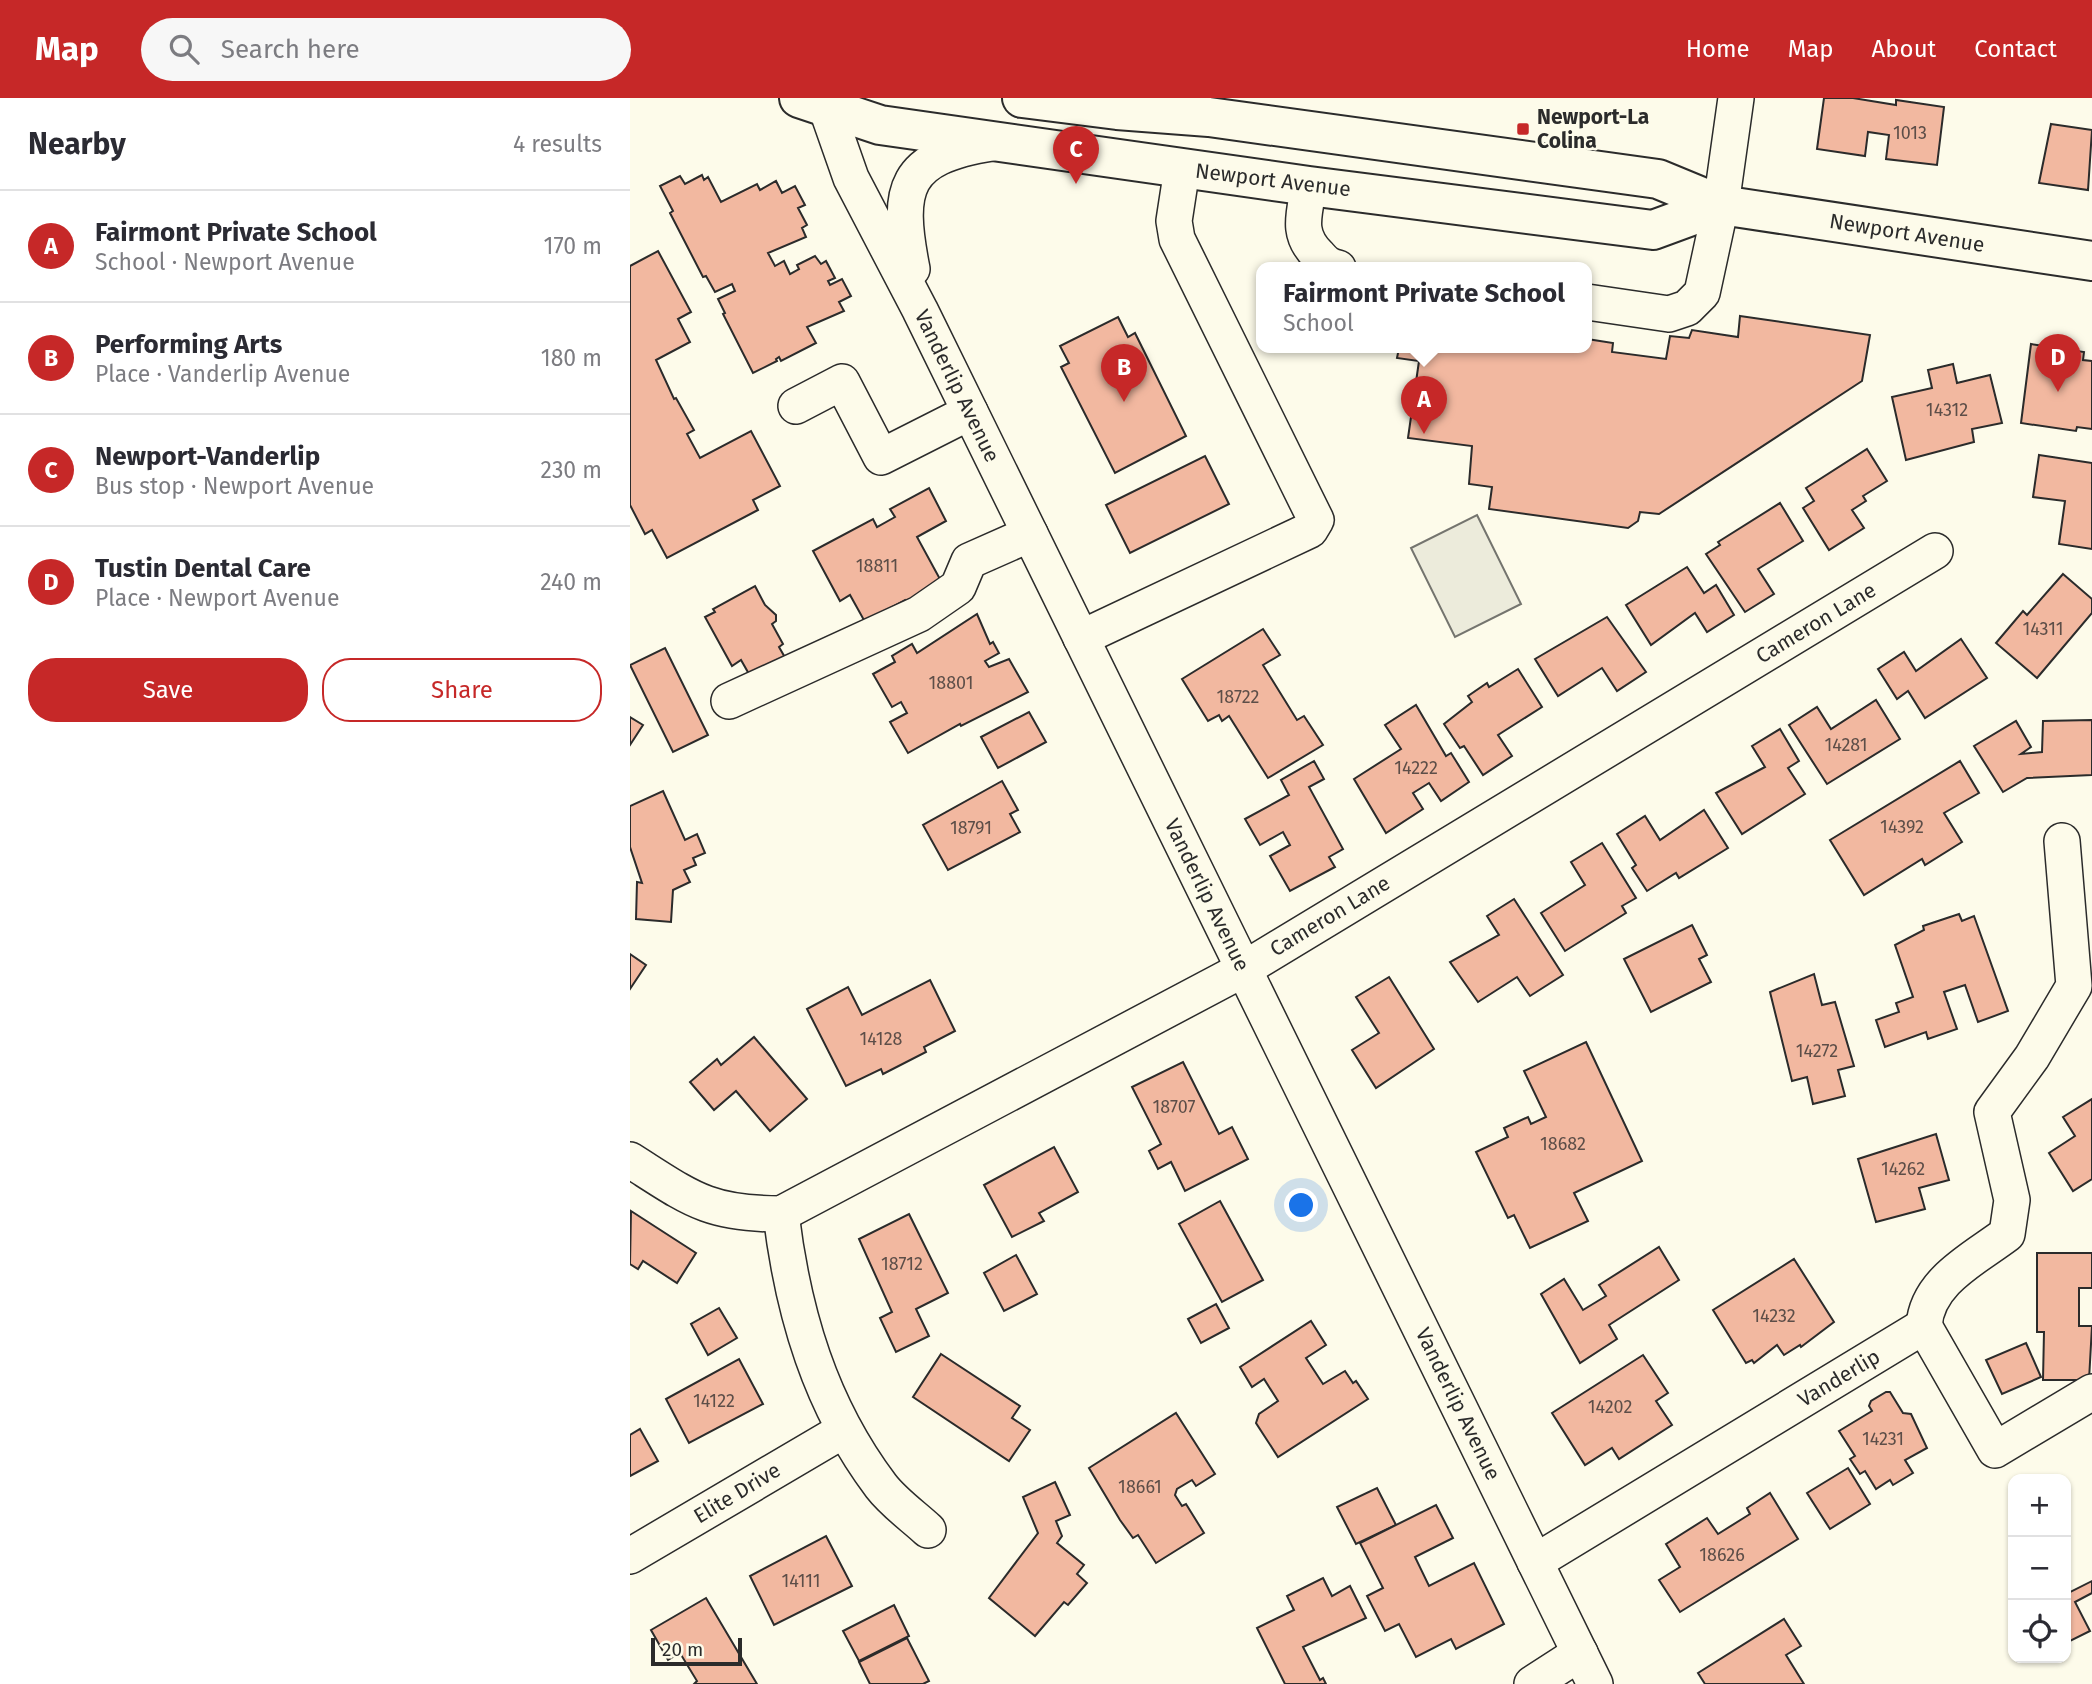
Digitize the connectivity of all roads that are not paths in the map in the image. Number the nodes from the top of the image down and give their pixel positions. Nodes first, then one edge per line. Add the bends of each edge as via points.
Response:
1 (1022, 98) edge
2 (1736, 98) edge
3 (824, 100) edge
4 (998, 142) junction
5 (1182, 169) junction
6 (1309, 186) junction
7 (1721, 205) junction
8 (2092, 261) edge
9 (1324, 262) edge
10 (1592, 303) edge
11 (920, 310) junction
12 (796, 407) dead end
13 (970, 412) junction
14 (1030, 534) junction
15 (1935, 551) dead end
16 (1081, 638) junction
17 (729, 701) dead end
18 (2062, 841) dead end
19 (1244, 968) junction
20 (630, 1160) edge
21 (780, 1214) junction
22 (1924, 1326) junction
23 (2092, 1392) edge
24 (844, 1430) junction
25 (928, 1530) dead end
26 (630, 1556) edge
27 (1535, 1562) junction
28 (1580, 1653) junction
29 (1532, 1684) edge
30 (1595, 1684) edge

1 - 7 main road, Newport Avenue via 1209,117 1658,179
2 - 7 street
3 - 4 main road, Newport Avenue via 880,125
3 - 11 street, Vanderlip Avenue via 851,178
4 - 5 main road, Newport Avenue
4 - 11 street via 960,148 931,161 910,185 903,224
5 - 6 main road, Newport Avenue
5 - 16 street via 1174,221 1177,239 1316,520 1310,530
6 - 7 main road, Newport Avenue via 1653,230
6 - 9 street via 1303,221 1307,244
7 - 8 main road, Newport Avenue
7 - 10 street via 1702,293 1687,308 1669,314
11 - 13 street, Vanderlip Avenue
12 - 13 street via 842,382 880,457
13 - 14 street, Vanderlip Avenue
14 - 16 street, Vanderlip Avenue
14 - 17 street via 968,561 958,587 919,614
15 - 19 street, Cameron Lane
16 - 19 street, Vanderlip Avenue
18 - 22 street via 2074,986 2032,1057 1992,1112 2012,1200 2007,1234 1943,1282 1925,1308
19 - 21 street, Cameron Lane
19 - 27 street, Vanderlip Avenue
20 - 21 street, Cameron Lane via 696,1202 738,1214
21 - 24 street via 788,1277 806,1343
22 - 23 street via 1995,1450
22 - 27 street, Vanderlip
24 - 25 street via 883,1489
24 - 26 street, Elite Drive
27 - 28 street, Vanderlip Avenue
28 - 29 street
28 - 30 street, Vanderlip Avenue

